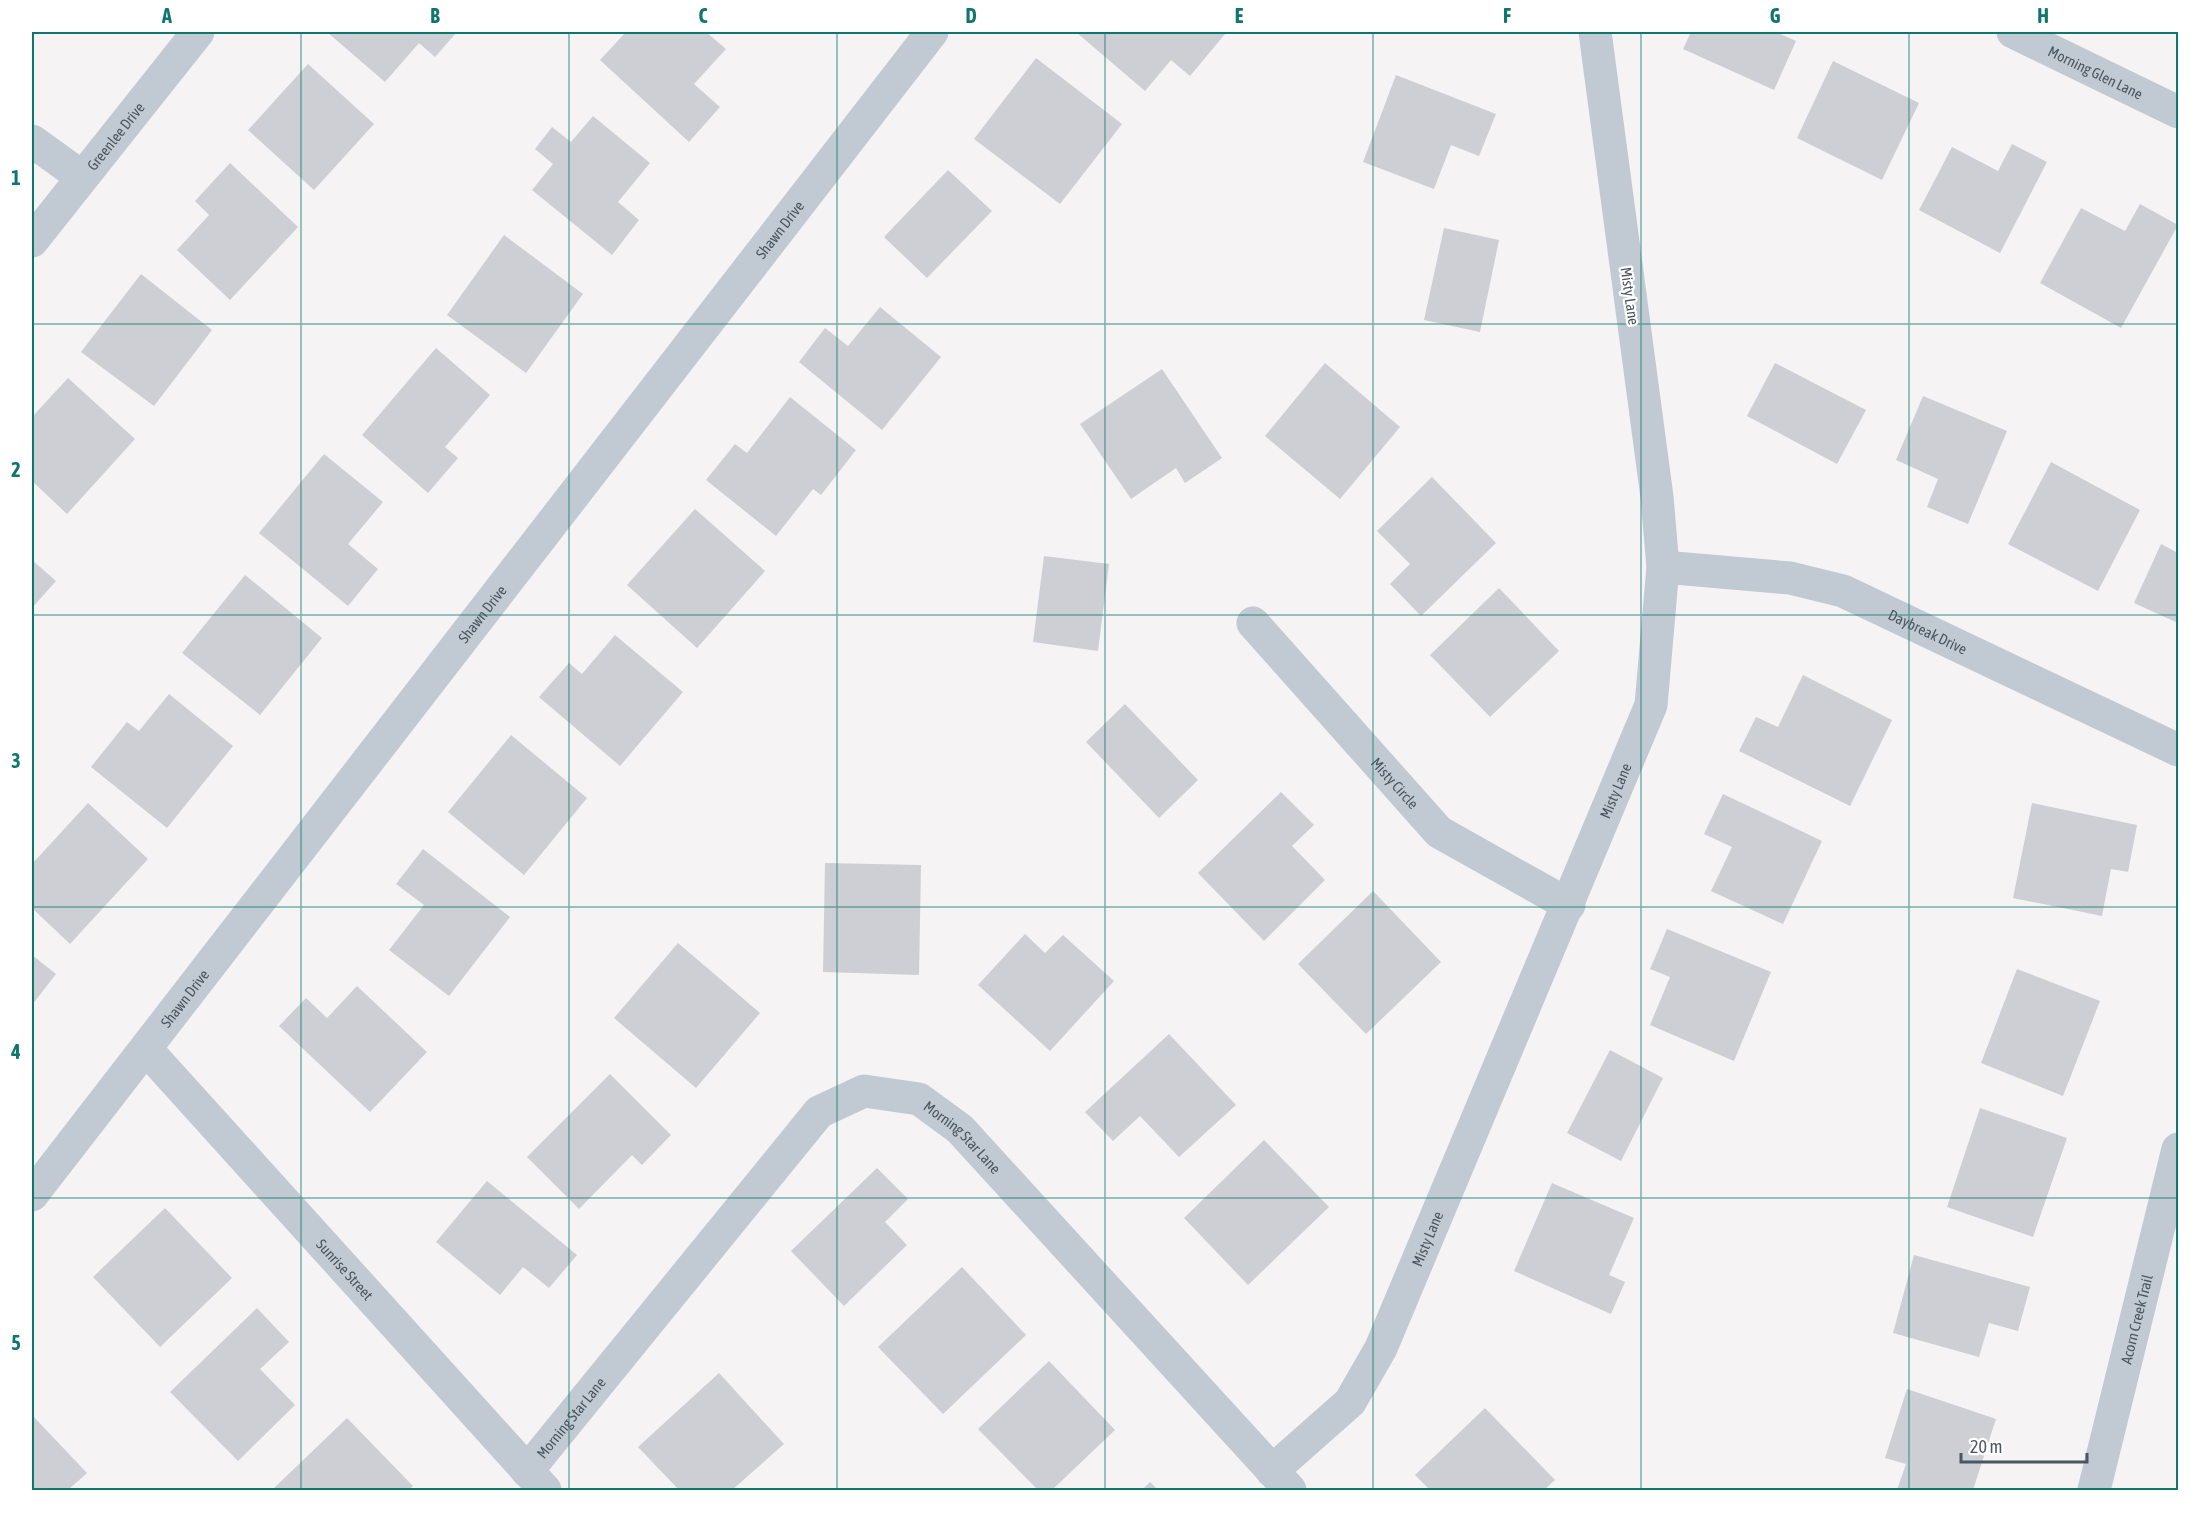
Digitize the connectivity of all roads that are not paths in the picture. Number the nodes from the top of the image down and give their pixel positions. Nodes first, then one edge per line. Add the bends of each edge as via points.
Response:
1 (198, 32) edge
2 (932, 32) edge
3 (1595, 32) edge
4 (2013, 32) edge
5 (2178, 112) edge
6 (32, 141) edge
7 (81, 177) junction
8 (32, 241) edge
9 (1663, 567) junction
10 (1253, 623) dead end
11 (2178, 750) edge
12 (1569, 905) junction
13 (146, 1049) junction
14 (2178, 1149) edge
15 (32, 1195) edge
16 (536, 1481) edge
17 (1281, 1481) edge
18 (2094, 1491) edge

1 - 7 street, Greenlee Drive
2 - 13 street, Shawn Drive
3 - 9 street, Misty Lane
4 - 5 street, Morning Glen Lane
6 - 7 street
7 - 8 street, Greenlee Drive
9 - 11 street, Daybreak Drive via 1790,578 1844,591
9 - 12 street, Misty Lane via 1651,705
10 - 12 street, Misty Circle via 1439,832
12 - 17 street, Misty Lane via 1381,1348 1350,1402
13 - 15 street, Shawn Drive
13 - 16 street, Sunrise Street
14 - 18 street, Acorn Creek Trail
16 - 17 street, Morning Star Lane via 819,1112 864,1091 919,1099 960,1129

